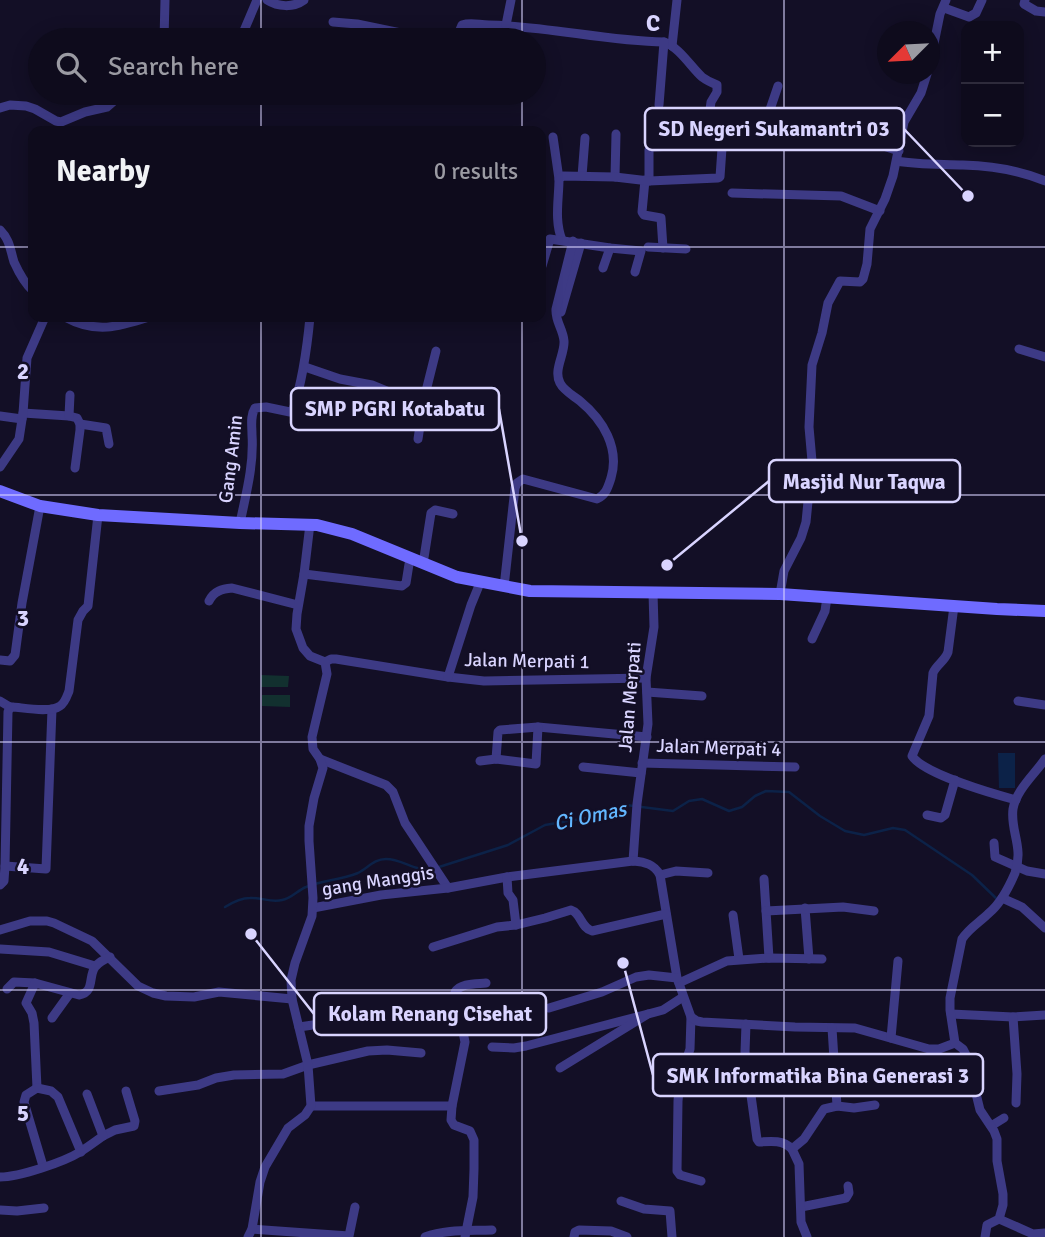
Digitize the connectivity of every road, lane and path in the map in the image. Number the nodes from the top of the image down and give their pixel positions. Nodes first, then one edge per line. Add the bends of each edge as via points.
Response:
1 (165, 0) edge
2 (257, 0) edge
3 (267, 0) edge
4 (304, 0) edge
5 (511, 0) edge
6 (677, 0) edge
7 (982, 0) edge
8 (1022, 1) edge
9 (947, 4) edge
10 (1045, 12) edge
11 (938, 21) edge
12 (333, 22) dead end
13 (506, 25) junction
14 (164, 28) edge
15 (245, 28) edge
16 (376, 28) edge
17 (460, 28) edge
18 (540, 28) edge
19 (546, 28) edge
20 (668, 44) junction
21 (924, 84) edge
22 (778, 86) dead end
23 (109, 105) edge
24 (659, 106) dead end
25 (0, 108) edge
26 (762, 133) junction
27 (616, 134) dead end
28 (723, 134) junction
29 (553, 137) dead end
30 (585, 138) dead end
31 (699, 145) dead end
32 (898, 156) junction
33 (582, 176) junction
34 (615, 177) junction
35 (559, 179) junction
36 (647, 180) junction
37 (1045, 181) edge
38 (732, 193) dead end
39 (880, 211) junction
40 (0, 230) edge
41 (546, 238) edge
42 (562, 240) junction
43 (577, 242) junction
44 (648, 247) dead end
45 (610, 248) junction
46 (663, 248) junction
47 (685, 249) dead end
48 (603, 268) dead end
49 (635, 272) dead end
50 (28, 285) edge
51 (561, 312) dead end
52 (43, 322) edge
53 (76, 322) edge
54 (133, 322) edge
55 (310, 322) edge
56 (1019, 349) dead end
57 (436, 351) dead end
58 (1045, 357) edge
59 (305, 367) junction
60 (70, 395) dead end
61 (424, 399) junction
62 (0, 416) edge
63 (23, 416) junction
64 (69, 416) junction
65 (80, 424) junction
66 (418, 439) dead end
67 (109, 444) dead end
68 (0, 467) edge
69 (75, 468) dead end
70 (0, 491) edge
71 (40, 506) junction
72 (453, 514) dead end
73 (99, 515) junction
74 (240, 523) junction
75 (310, 524) junction
76 (416, 561) junction
77 (304, 574) junction
78 (480, 583) junction
79 (504, 587) junction
80 (653, 593) junction
81 (780, 594) junction
82 (827, 597) junction
83 (209, 601) dead end
84 (299, 605) junction
85 (954, 606) junction
86 (1045, 611) edge
87 (812, 639) dead end
88 (0, 660) edge
89 (325, 662) junction
90 (448, 677) junction
91 (646, 678) junction
92 (647, 692) junction
93 (702, 696) dead end
94 (0, 701) edge
95 (1018, 701) dead end
96 (1045, 705) edge
97 (10, 707) junction
98 (52, 709) junction
99 (538, 727) junction
100 (647, 737) junction
101 (496, 759) junction
102 (1045, 759) edge
103 (480, 761) dead end
104 (321, 763) junction
105 (3, 766) edge
106 (583, 767) dead end
107 (795, 767) dead end
108 (642, 768) junction
109 (955, 780) junction
110 (1016, 800) junction
111 (3, 802) edge
112 (927, 815) dead end
113 (994, 843) dead end
114 (633, 861) junction
115 (5, 866) junction
116 (1016, 866) junction
117 (708, 873) dead end
118 (1045, 874) edge
119 (660, 875) junction
120 (507, 877) junction
121 (764, 879) dead end
122 (0, 885) edge
123 (448, 888) junction
124 (1000, 900) junction
125 (313, 903) junction
126 (805, 908) junction
127 (766, 911) junction
128 (874, 911) dead end
129 (666, 914) junction
130 (733, 915) dead end
131 (516, 925) junction
132 (1045, 928) edge
133 (0, 930) edge
134 (433, 947) dead end
135 (0, 949) edge
136 (110, 957) junction
137 (769, 958) junction
138 (808, 958) junction
139 (739, 959) junction
140 (822, 959) dead end
141 (898, 961) dead end
142 (95, 966) junction
143 (678, 981) junction
144 (35, 983) junction
145 (486, 983) dead end
146 (7, 984) edge
147 (70, 993) junction
148 (683, 997) junction
149 (292, 999) junction
150 (549, 1008) dead end
151 (648, 1014) junction
152 (951, 1014) junction
153 (1045, 1015) edge
154 (691, 1017) junction
155 (1013, 1017) junction
156 (52, 1018) dead end
157 (419, 1020) dead end
158 (746, 1024) junction
159 (299, 1027) junction
160 (832, 1028) junction
161 (891, 1038) junction
162 (955, 1042) junction
163 (492, 1047) dead end
164 (421, 1053) dead end
165 (309, 1065) junction
166 (559, 1068) dead end
167 (37, 1088) junction
168 (126, 1091) dead end
169 (159, 1091) dead end
170 (87, 1094) dead end
171 (1016, 1103) dead end
172 (837, 1105) junction
173 (875, 1105) dead end
174 (311, 1106) junction
175 (452, 1106) junction
176 (1004, 1118) dead end
177 (991, 1126) junction
178 (103, 1136) junction
179 (792, 1149) junction
180 (81, 1152) junction
181 (43, 1166) junction
182 (0, 1177) edge
183 (701, 1181) dead end
184 (848, 1186) dead end
185 (621, 1202) dead end
186 (355, 1207) dead end
187 (801, 1207) junction
188 (44, 1208) dead end
189 (0, 1210) edge
190 (999, 1219) junction
191 (492, 1230) dead end
192 (250, 1233) edge
193 (1045, 1233) edge
194 (465, 1234) edge
195 (425, 1237) edge
196 (574, 1237) edge
197 (627, 1237) edge
198 (671, 1237) edge
199 (807, 1237) edge
200 (985, 1237) edge

1 - 14 street
2 - 15 street
3 - 4 street via 282,5
5 - 13 street
6 - 20 street
7 - 9 street via 969,18
8 - 10 street
9 - 11 street
12 - 16 street
13 - 17 street via 468,23
13 - 18 street
19 - 20 street
20 - 24 street
20 - 28 street via 703,78 717,85 707,131
21 - 32 street via 904,122
22 - 26 street
23 - 25 street via 61,121 26,106
26 - 28 street
26 - 32 street via 848,138 871,142
27 - 34 street
28 - 36 street via 720,178
29 - 35 street
30 - 33 street
31 - 36 street via 651,148
32 - 37 street via 931,166 996,169
32 - 39 street
33 - 34 street
33 - 35 street
34 - 36 street
35 - 42 street
36 - 46 street via 642,212 662,218
38 - 39 street via 841,196
39 - 81 street via 870,229 863,279 839,283 828,303 813,358 808,512 805,530 784,571
40 - 50 street
41 - 42 street
42 - 43 street
43 - 45 street
43 - 51 street
43 - 79 street via 555,309 564,342 558,379 603,426 614,456 613,470 607,490 597,499 523,479 517,483
44 - 46 street
45 - 48 street
45 - 49 street via 641,251
46 - 47 street
52 - 63 street via 27,358
53 - 54 street via 108,327
55 - 59 street, Gang Amin
56 - 58 street
57 - 61 street
59 - 61 street
59 - 74 street, Gang Amin via 293,411 261,407 252,411 252,460
60 - 64 street
61 - 66 street
62 - 63 street
63 - 64 street
63 - 68 street via 17,444
64 - 65 street
65 - 67 street via 106,428
65 - 69 street
70 - 71 main road
71 - 73 main road
71 - 88 street via 15,655 10,661
72 - 76 street via 431,513
73 - 74 main road
73 - 98 street via 88,606 78,620 69,691 61,706
74 - 75 main road
75 - 76 main road via 352,534
75 - 77 street
76 - 77 street via 402,586
76 - 78 main road
77 - 84 street
78 - 79 main road
78 - 90 street
79 - 80 main road
80 - 81 main road
80 - 91 street, Jalan Merpati via 654,627
81 - 82 main road
82 - 85 main road
82 - 87 street
83 - 84 street via 216,592 232,589
84 - 89 street via 296,629 300,643 310,656
85 - 86 main road
85 - 109 street via 946,658 933,673 929,716 912,756
89 - 90 street, Jalan Merpati 1 via 335,659
89 - 104 street via 327,674 312,737
90 - 91 street, Jalan Merpati 1 via 494,681
91 - 92 street, Jalan Merpati
92 - 93 street
92 - 100 street, Jalan Merpati
94 - 97 street
95 - 96 street
97 - 98 street
97 - 105 street
98 - 115 street via 46,869
99 - 100 street
99 - 101 street via 498,730
99 - 101 street via 536,764
100 - 108 street, Jalan Merpati
101 - 103 street
102 - 110 street
104 - 123 street via 389,786 405,823
104 - 125 street via 309,826
105 - 111 street
106 - 108 street, Jalan Merpati 4
107 - 108 street, Jalan Merpati 4
108 - 114 street, Jalan Merpati
109 - 110 street
109 - 112 street via 943,817
110 - 116 street
111 - 115 street
113 - 116 street via 995,857
114 - 119 street via 651,864
114 - 120 street, gang Manggis
115 - 122 street
116 - 118 street
116 - 124 street
117 - 119 street
119 - 129 street
120 - 123 street, gang Manggis
120 - 131 street
121 - 127 street
123 - 125 street, gang Manggis
124 - 132 street via 1022,906
124 - 152 street via 962,939
125 - 149 street via 292,972
126 - 127 street
126 - 128 street
126 - 138 street
127 - 137 street
129 - 131 street via 592,931 571,910
129 - 143 street
130 - 139 street
131 - 134 street
133 - 136 street via 30,921 50,921 92,940
135 - 142 street via 49,952
136 - 142 street
136 - 149 street via 138,986 153,993 194,997 219,992
137 - 138 street
137 - 139 street
138 - 140 street
139 - 143 street
141 - 161 street
142 - 147 street via 87,993
143 - 148 street
143 - 150 street via 636,976
144 - 146 street
144 - 147 street
144 - 167 street via 26,1003 34,1023
145 - 175 street via 455,992 465,1042
147 - 156 street
148 - 151 street
148 - 154 street
149 - 159 street
151 - 163 street via 526,1046
151 - 166 street
152 - 155 street
152 - 162 street
153 - 155 street
154 - 158 street via 702,1022
154 - 183 street via 690,1049 680,1079 676,1169 680,1175
155 - 171 street
157 - 159 street via 354,1019
158 - 160 street
158 - 179 street via 745,1052 757,1139 785,1143
159 - 165 street
160 - 161 street via 855,1028
160 - 172 street
161 - 162 street via 935,1050
162 - 177 street via 967,1057 980,1110
164 - 165 street via 368,1051
165 - 169 street via 274,1076 234,1075
165 - 174 street
167 - 180 street via 58,1097
167 - 181 street via 24,1102
168 - 178 street via 134,1125
170 - 178 street
172 - 173 street
172 - 179 street via 824,1109
174 - 175 street
174 - 192 street via 288,1128 265,1167
175 - 194 street via 451,1121 470,1131 474,1140 473,1198
176 - 177 street
177 - 190 street via 997,1139 1003,1194
178 - 180 street
179 - 187 street via 799,1164
180 - 181 street
181 - 182 street
184 - 187 street via 846,1198
185 - 198 street via 670,1211
186 - 192 street via 349,1236
187 - 199 street
188 - 189 street
190 - 193 street via 1032,1234
190 - 200 street via 986,1225
191 - 194 street
194 - 195 street
196 - 197 street via 579,1230 611,1231

